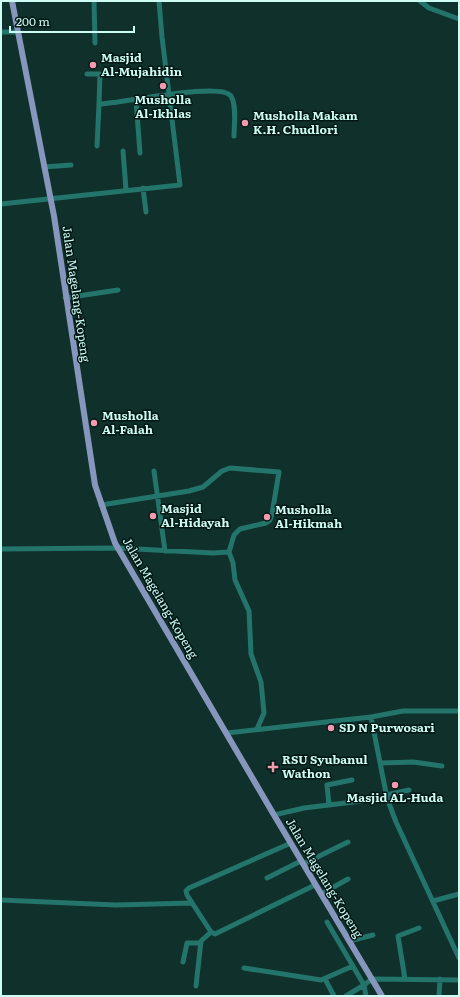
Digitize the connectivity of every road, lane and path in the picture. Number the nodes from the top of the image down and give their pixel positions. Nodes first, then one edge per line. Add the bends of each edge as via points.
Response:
1 (12, 1) edge
2 (94, 1) edge
3 (159, 1) edge
4 (420, 1) edge
5 (459, 18) edge
6 (1, 32) edge
7 (18, 32) junction
8 (95, 43) dead end
9 (87, 74) dead end
10 (169, 94) junction
11 (136, 100) junction
12 (99, 104) junction
13 (234, 136) dead end
14 (98, 146) dead end
15 (123, 151) dead end
16 (140, 153) dead end
17 (71, 165) dead end
18 (44, 166) junction
19 (143, 188) junction
20 (126, 190) junction
21 (50, 198) junction
22 (1, 204) edge
23 (146, 212) dead end
24 (118, 290) dead end
25 (65, 298) junction
26 (154, 471) dead end
27 (158, 496) junction
28 (102, 505) junction
29 (117, 548) junction
30 (1, 549) edge
31 (165, 550) junction
32 (229, 552) junction
33 (459, 711) edge
34 (372, 717) junction
35 (257, 729) junction
36 (227, 733) junction
37 (381, 763) junction
38 (442, 766) dead end
39 (352, 780) dead end
40 (409, 790) dead end
41 (387, 796) junction
42 (329, 805) junction
43 (274, 815) junction
44 (348, 842) dead end
45 (291, 844) junction
46 (302, 862) junction
47 (267, 878) dead end
48 (348, 879) dead end
49 (315, 885) junction
50 (321, 894) junction
51 (459, 894) edge
52 (1, 900) edge
53 (433, 901) junction
54 (192, 902) junction
55 (327, 922) dead end
56 (419, 928) dead end
57 (211, 932) junction
58 (373, 935) dead end
59 (349, 941) junction
60 (201, 943) junction
61 (459, 958) edge
62 (183, 962) dead end
63 (354, 966) junction
64 (244, 968) dead end
65 (325, 979) junction
66 (372, 979) junction
67 (406, 979) junction
68 (440, 979) junction
69 (459, 980) edge
70 (364, 985) junction
71 (196, 986) dead end
72 (334, 996) edge
73 (346, 996) edge
74 (366, 996) edge
75 (382, 996) edge
76 (439, 996) edge

1 - 7 main road, Jalan Magelang-Kopeng
2 - 8 street
3 - 10 street
4 - 5 street via 428,8
6 - 7 street
7 - 18 main road, Jalan Magelang-Kopeng
9 - 12 street via 100,74
10 - 11 street
10 - 13 street via 213,90 228,94 233,101
10 - 19 street via 180,184
11 - 12 street
11 - 16 street
12 - 14 street
15 - 20 street
17 - 18 street
18 - 21 main road, Jalan Magelang-Kopeng
19 - 20 street
19 - 23 street
20 - 21 street
21 - 22 street
21 - 25 main road, Jalan Magelang-Kopeng
24 - 25 street
25 - 28 main road, Jalan Magelang-Kopeng via 95,484
26 - 27 street
27 - 28 street
27 - 31 street
27 - 32 street via 203,487 222,471 230,468 279,472 270,520 240,529 234,536
28 - 29 main road, Jalan Magelang-Kopeng
29 - 30 street
29 - 31 street
29 - 36 main road, Jalan Magelang-Kopeng
31 - 32 street
32 - 35 street via 236,580 249,611 251,654 261,682 264,713
33 - 34 street via 403,711
34 - 35 street
34 - 37 street
35 - 36 street
36 - 43 main road, Jalan Magelang-Kopeng
37 - 38 street via 413,762
37 - 41 street
39 - 42 street via 327,785
40 - 41 street
41 - 42 street
41 - 53 street via 396,822
42 - 43 street
43 - 45 main road, Jalan Magelang-Kopeng
44 - 46 street
45 - 46 main road, Jalan Magelang-Kopeng
45 - 54 street via 189,888 186,893
46 - 47 street
46 - 49 main road, Jalan Magelang-Kopeng
48 - 50 street
49 - 50 main road, Jalan Magelang-Kopeng
49 - 57 street via 219,934
50 - 59 main road, Jalan Magelang-Kopeng
51 - 53 street
52 - 54 street via 116,905
53 - 61 street
54 - 57 street
55 - 63 street
56 - 67 street via 397,937
57 - 60 street via 202,938
58 - 59 street
59 - 66 main road, Jalan Magelang-Kopeng
60 - 62 street via 187,944
60 - 71 street
63 - 65 street
63 - 70 street
64 - 65 street via 317,980
65 - 72 street
66 - 67 street
66 - 70 street
66 - 75 main road, Jalan Magelang-Kopeng
67 - 68 street
68 - 69 street
68 - 76 street
70 - 73 street
70 - 74 street

